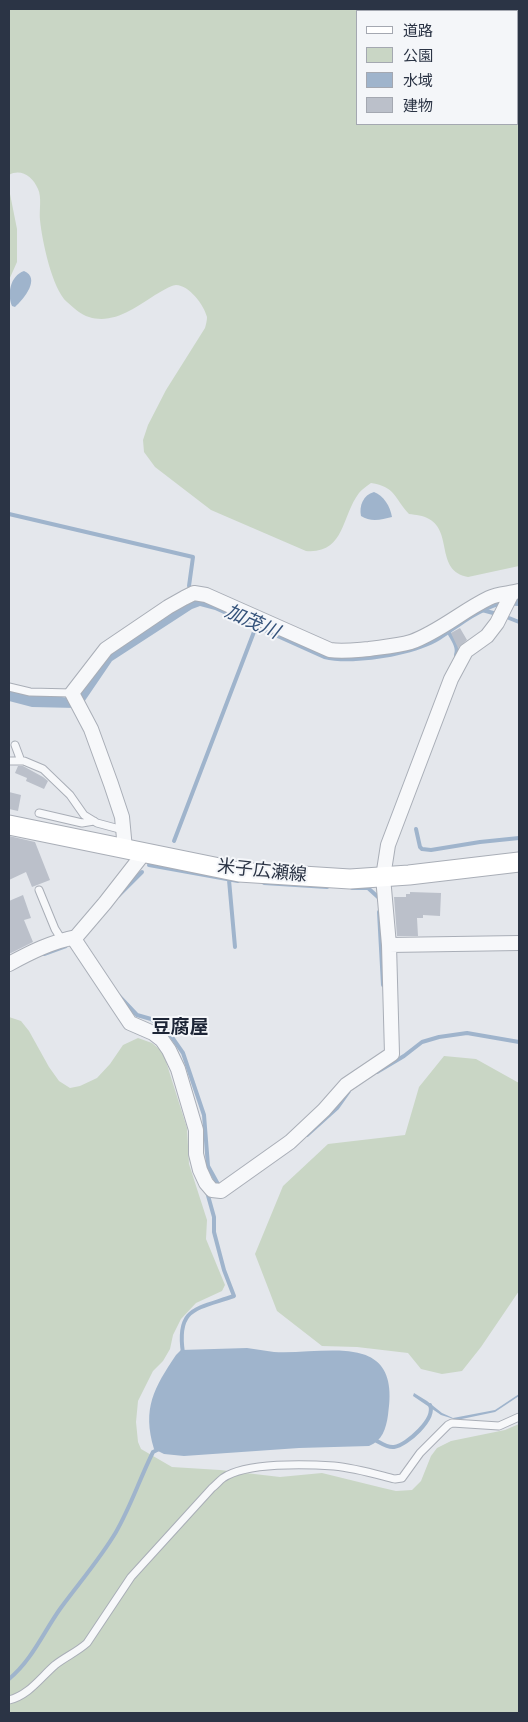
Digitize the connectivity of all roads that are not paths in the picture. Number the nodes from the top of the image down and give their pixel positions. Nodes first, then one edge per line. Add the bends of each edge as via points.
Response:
1 (516, 592) edge
2 (9, 687) edge
3 (72, 694) junction
4 (15, 745) dead end
5 (9, 761) edge
6 (21, 761) junction
7 (39, 813) dead end
8 (94, 821) junction
9 (9, 825) edge
10 (123, 830) junction
11 (125, 849) junction
12 (144, 853) junction
13 (519, 862) edge
14 (383, 877) junction
15 (39, 890) dead end
16 (76, 937) junction
17 (62, 940) junction
18 (519, 943) edge
19 (389, 945) junction
20 (9, 964) edge
21 (519, 1417) edge
22 (9, 1700) edge

1 - 3 street via 489,598 412,641 341,652 222,601 194,593 106,649
1 - 14 street via 487,636 466,651 451,679 388,845
2 - 3 lane via 30,692
3 - 10 street via 91,729 122,817
4 - 6 lane
5 - 6 lane
6 - 8 lane via 43,769 70,795 84,816
7 - 8 lane via 82,823
8 - 10 lane
9 - 11 main road, 米子広瀬線
10 - 11 street
11 - 12 main road, 米子広瀬線
12 - 14 main road, 米子広瀬線 via 239,872 350,879
12 - 16 street
13 - 14 main road, 米子広瀬線
14 - 19 street
15 - 17 lane
16 - 17 street
16 - 19 street via 76,942 130,1023 153,1033 169,1050 196,1130 200,1170 206,1183 216,1191 221,1191 290,1142 346,1085 392,1054
17 - 20 street via 35,949
18 - 19 street
21 - 22 lane via 499,1426 448,1424 420,1453 402,1478 334,1466 304,1465 248,1468 225,1477 131,1577 87,1643 55,1665 24,1693

